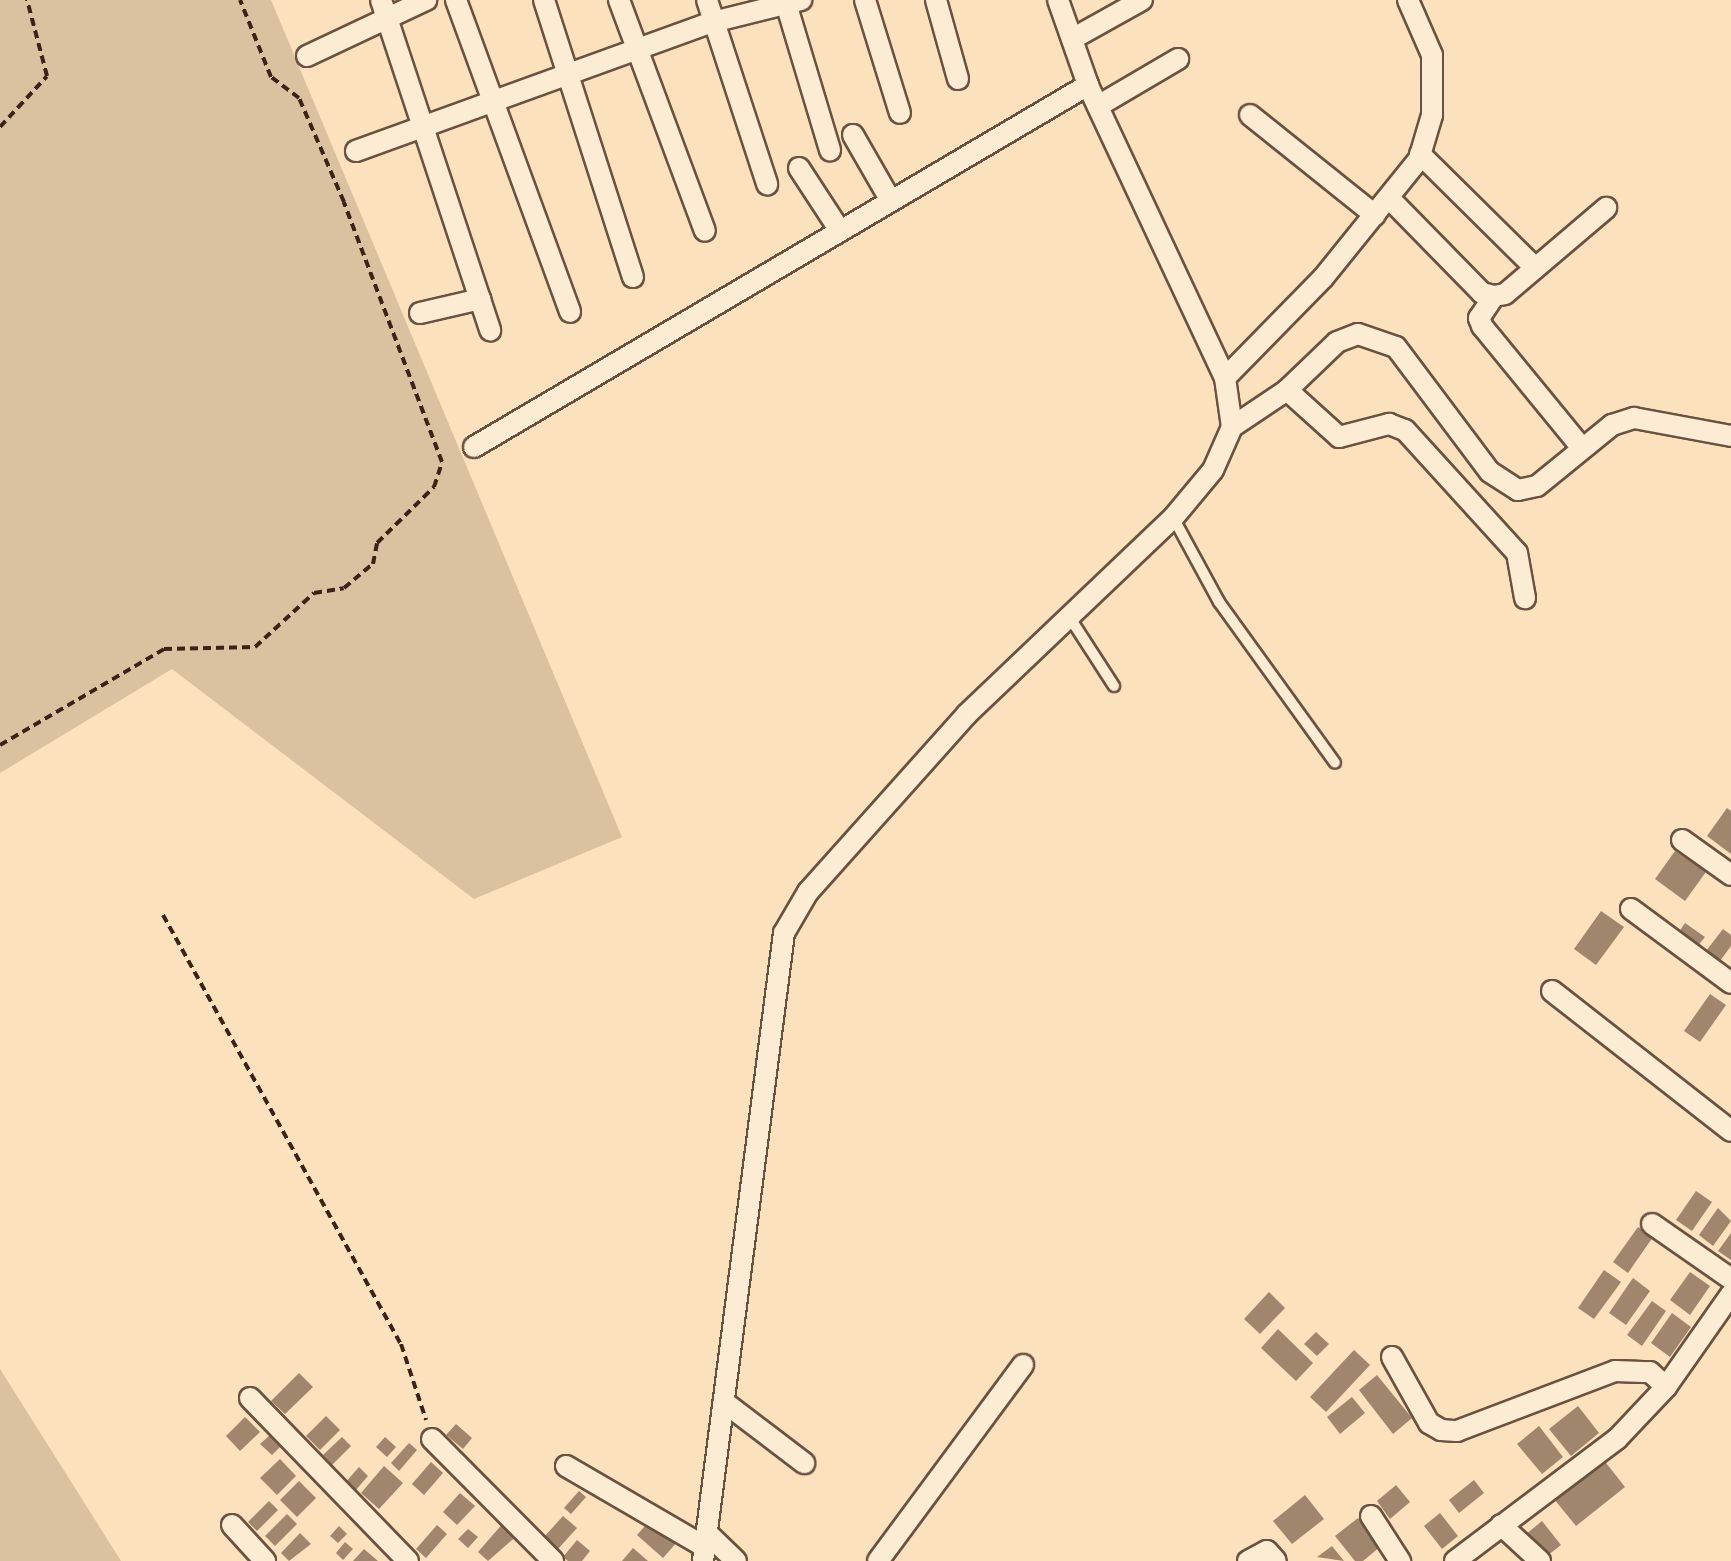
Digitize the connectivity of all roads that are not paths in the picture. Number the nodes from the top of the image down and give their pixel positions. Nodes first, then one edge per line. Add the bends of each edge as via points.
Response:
1 (426, 0) edge
2 (456, 0) edge
3 (544, 0) edge
4 (620, 0) edge
5 (707, 0) edge
6 (865, 0) edge
7 (936, 0) edge
8 (1058, 0) edge
9 (1142, 0) edge
10 (1408, 0) edge
11 (791, 2) edge
12 (384, 10) edge
13 (713, 22) junction
14 (1072, 39) junction
15 (634, 51) junction
16 (306, 56) dead end
17 (1178, 59) dead end
18 (568, 75) junction
19 (958, 79) dead end
20 (1088, 84) junction
21 (492, 99) junction
22 (1098, 106) junction
23 (900, 113) dead end
24 (1250, 115) dead end
25 (424, 124) junction
26 (853, 135) dead end
27 (830, 150) dead end
28 (356, 151) dead end
29 (1420, 154) junction
30 (799, 168) dead end
31 (767, 184) dead end
32 (1389, 198) junction
33 (891, 201) junction
34 (1606, 208) dead end
35 (1375, 216) junction
36 (705, 231) dead end
37 (840, 231) junction
38 (1535, 268) junction
39 (634, 277) dead end
40 (1494, 296) junction
41 (480, 299) junction
42 (570, 312) dead end
43 (420, 313) dead end
44 (490, 330) dead end
45 (1225, 378) junction
46 (1287, 390) junction
47 (1232, 427) junction
48 (1731, 436) edge
49 (474, 447) dead end
50 (1581, 447) junction
51 (1174, 518) junction
52 (1525, 598) dead end
53 (1070, 618) junction
54 (1114, 686) dead end
55 (1335, 763) dead end
56 (1682, 840) dead end
57 (1731, 875) edge
58 (1631, 910) dead end
59 (1731, 983) edge
60 (1552, 990) dead end
61 (1731, 1131) edge
62 (1652, 1224) dead end
63 (1731, 1279) edge
64 (1731, 1294) edge
65 (1392, 1357) dead end
66 (1023, 1365) dead end
67 (1666, 1387) junction
68 (250, 1398) dead end
69 (724, 1402) junction
70 (432, 1438) road end
71 (804, 1463) dead end
72 (566, 1466) dead end
73 (1371, 1516) dead end
74 (232, 1525) dead end
75 (1501, 1525) junction
76 (705, 1547) edge
77 (265, 1561) edge
78 (408, 1561) edge
79 (553, 1561) edge
80 (736, 1561) edge
81 (878, 1561) edge
82 (1248, 1561) edge
83 (1276, 1561) edge
84 (1400, 1561) edge
85 (1455, 1561) edge
86 (1540, 1561) edge

1 - 12 street
2 - 21 street
3 - 18 street
4 - 15 street
5 - 13 street
6 - 23 street
7 - 19 street
8 - 14 street
9 - 14 street
10 - 29 street via 1432,55 1432,116
11 - 13 street
11 - 27 street
12 - 16 street
12 - 25 street
13 - 15 street
13 - 31 street
14 - 20 street
15 - 18 street
15 - 36 street
17 - 22 street
18 - 21 street
18 - 39 street
20 - 22 street
20 - 33 street
21 - 25 street
21 - 42 street
22 - 45 street
24 - 35 street
25 - 28 street
25 - 41 street
26 - 33 street
29 - 32 street
29 - 38 street
30 - 37 street
32 - 35 street
32 - 40 street via 1482,293
33 - 37 street
34 - 38 street
35 - 45 street
37 - 49 street
38 - 40 street
40 - 50 street via 1479,318 1482,326
41 - 43 street
41 - 44 street
45 - 47 street
46 - 47 street
46 - 50 street via 1337,342 1358,334 1374,337 1396,347 1504,486 1537,486
46 - 52 street via 1339,438 1389,424 1405,430 1517,553
47 - 51 street via 1213,470
48 - 50 street via 1634,418
51 - 53 street
51 - 55 lane via 1220,602
53 - 54 lane
53 - 69 street via 954,729 808,892 784,933
56 - 57 street
58 - 59 street
60 - 61 street
62 - 63 street
64 - 67 street
65 - 67 street via 1429,1423 1456,1432 1633,1368
66 - 81 street
67 - 75 street via 1617,1438
68 - 78 street
69 - 71 street
69 - 76 street
70 - 79 street
72 - 76 street
73 - 84 street
74 - 77 street
75 - 85 street
75 - 86 street
76 - 80 street
82 - 83 street via 1267,1552

